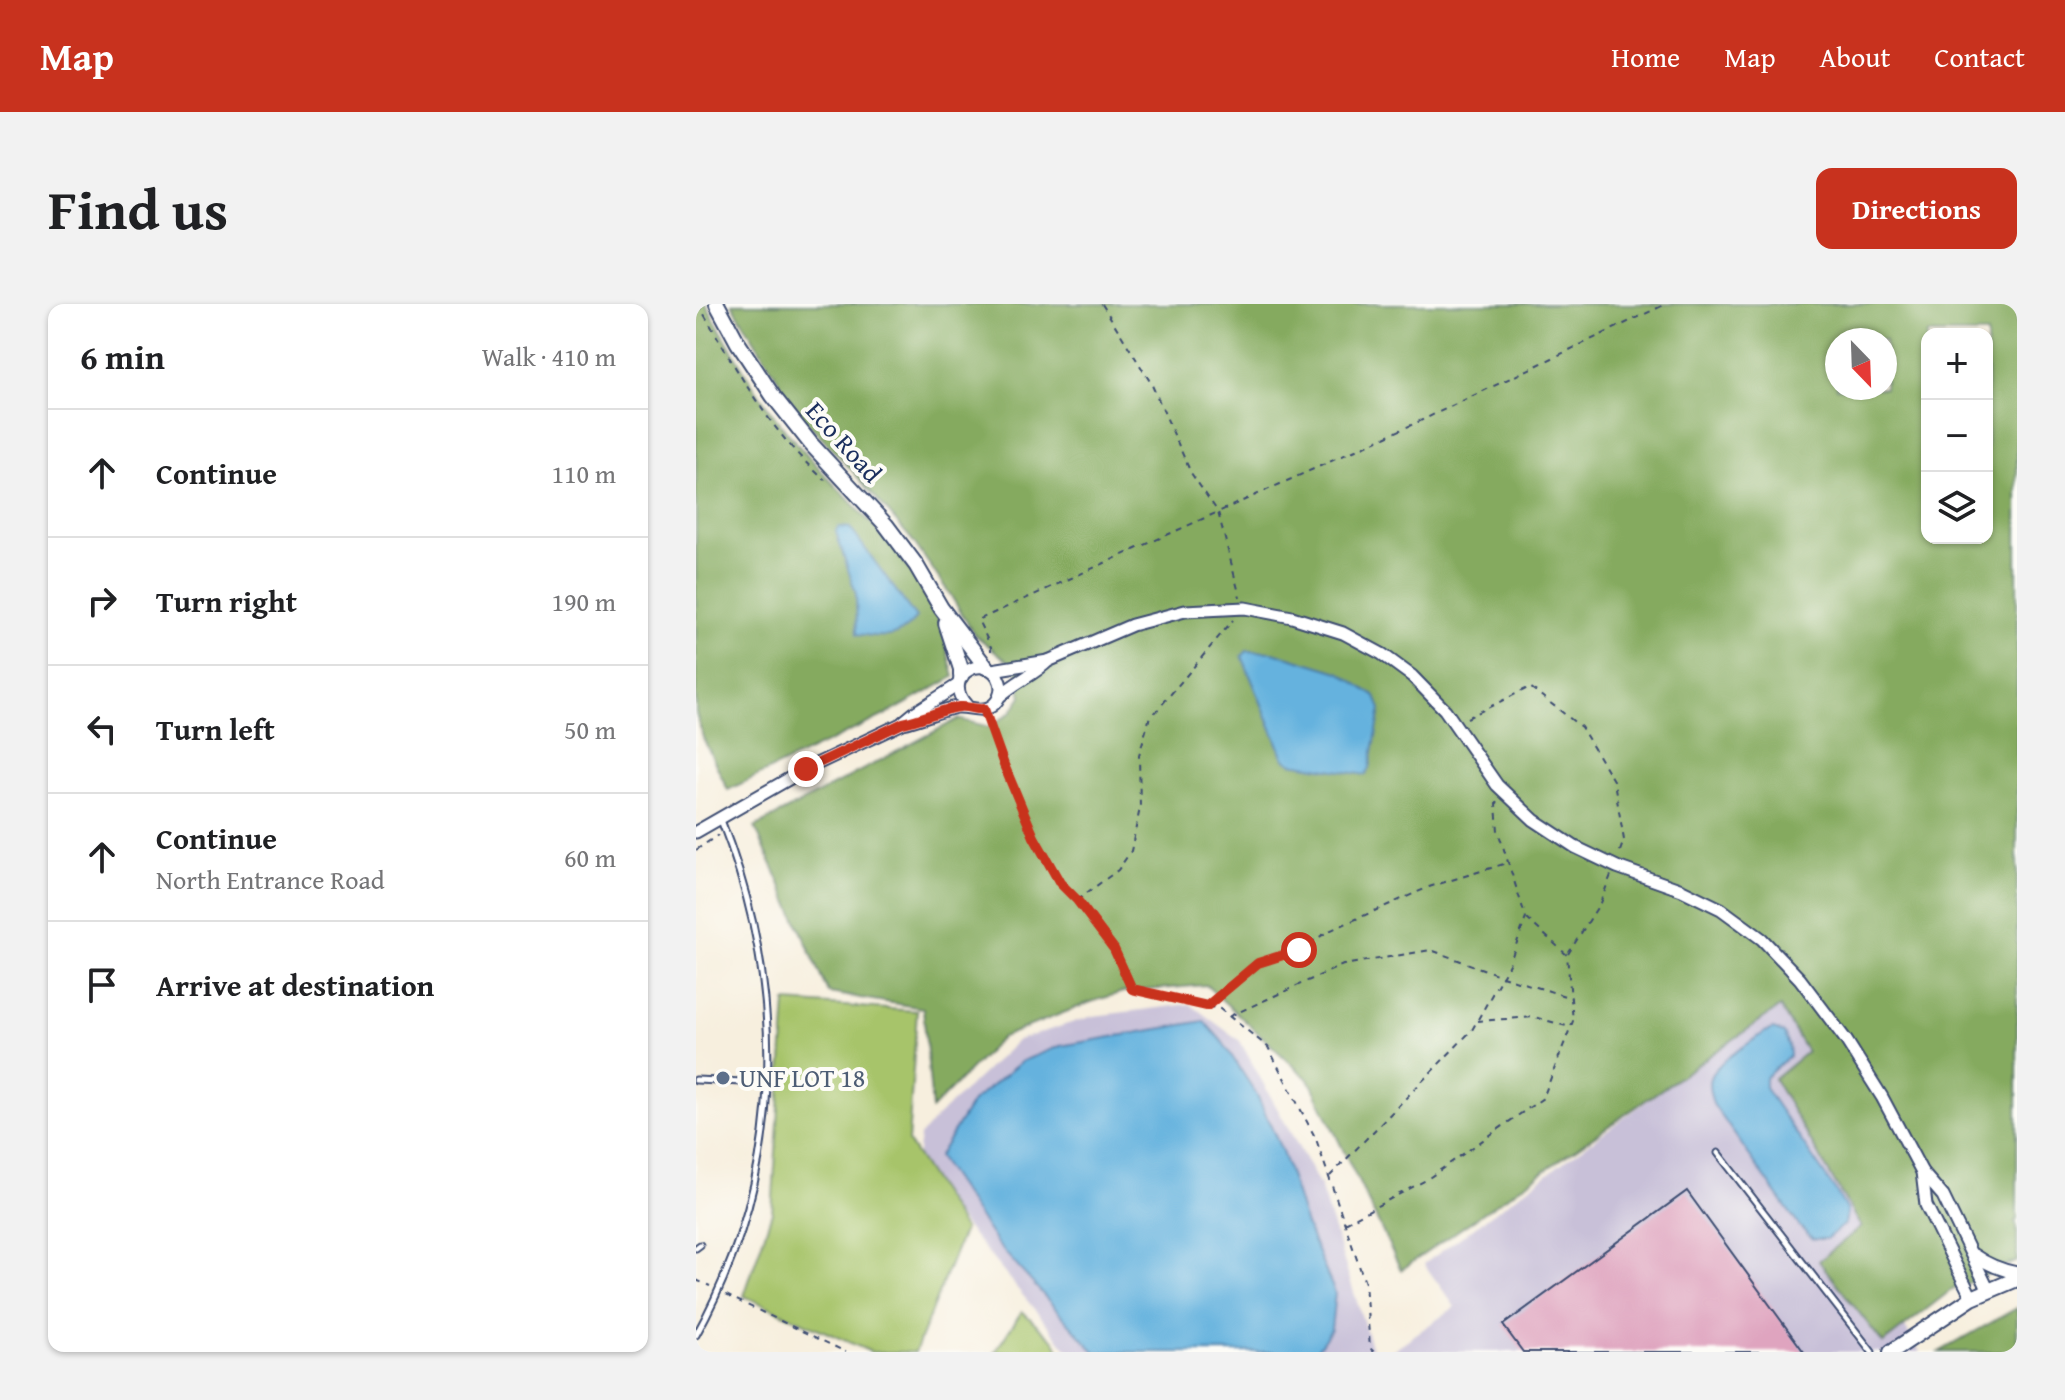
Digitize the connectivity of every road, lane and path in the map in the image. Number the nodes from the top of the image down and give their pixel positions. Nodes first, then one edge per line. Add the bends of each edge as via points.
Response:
1 (698, 304) edge
2 (717, 304) edge
3 (1666, 304) edge
4 (832, 486) dead end
5 (941, 608) junction
6 (1048, 661) junction
7 (989, 669) junction
8 (960, 681) junction
9 (1000, 696) junction
10 (967, 706) junction
11 (984, 709) junction
12 (903, 723) junction
13 (1455, 724) junction
14 (1505, 792) junction
15 (723, 825) junction
16 (696, 832) edge
17 (696, 850) edge
18 (1508, 862) junction
19 (1614, 866) junction
20 (1526, 918) junction
21 (1567, 955) junction
22 (1502, 976) junction
23 (1571, 998) junction
24 (1207, 1006) junction
25 (1229, 1017) junction
26 (1477, 1021) junction
27 (1571, 1027) junction
28 (696, 1080) edge
29 (768, 1083) junction
30 (1718, 1153) dead end
31 (1922, 1172) junction
32 (1329, 1177) junction
33 (1345, 1223) junction
34 (1970, 1252) junction
35 (2017, 1276) edge
36 (696, 1280) edge
37 (718, 1290) junction
38 (1989, 1291) junction
39 (1972, 1298) junction
40 (696, 1335) edge
41 (846, 1352) edge
42 (1374, 1352) edge
43 (1872, 1352) edge
44 (1891, 1352) edge

1 - 4 path via 762,410
2 - 5 street, Eco Road via 773,396 886,525
3 - 7 path via 978,620 991,647
5 - 7 street, Eco Road
5 - 8 street, Eco Road
6 - 7 street
6 - 9 street
6 - 13 street via 1132,625 1185,611 1245,608 1343,633 1382,654 1412,676
7 - 8 street via 971,668
7 - 9 street via 1000,680
8 - 10 street
8 - 12 street
9 - 11 street
10 - 11 street
10 - 12 street
11 - 24 path via 1034,837 1060,883 1114,949 1132,989
12 - 15 street via 750,799
13 - 14 street
13 - 19 path via 1530,687 1581,727 1614,782 1624,840
14 - 18 path via 1496,804
14 - 19 street via 1534,820
15 - 16 street
15 - 17 path
15 - 29 lane via 759,950 769,1033
18 - 20 path
18 - 24 path via 1429,887 1329,931 1299,950 1258,963
19 - 21 path via 1600,903
19 - 31 street via 1721,909 1762,939 1846,1040
20 - 21 path
20 - 22 path
21 - 23 path
22 - 23 path
22 - 25 path via 1431,950 1343,965
22 - 26 path
23 - 27 path
24 - 25 path
25 - 32 path via 1268,1047 1316,1139
26 - 27 path via 1534,1017
26 - 32 path
27 - 33 path via 1543,1098 1426,1180
28 - 29 lane
29 - 37 lane via 752,1194
30 - 43 lane
31 - 34 street via 1943,1196
31 - 39 street via 1926,1205
32 - 33 path
33 - 42 path via 1365,1283
34 - 35 street
34 - 38 street
35 - 38 street
36 - 37 path
37 - 40 lane
37 - 41 path
38 - 39 street
39 - 44 street

